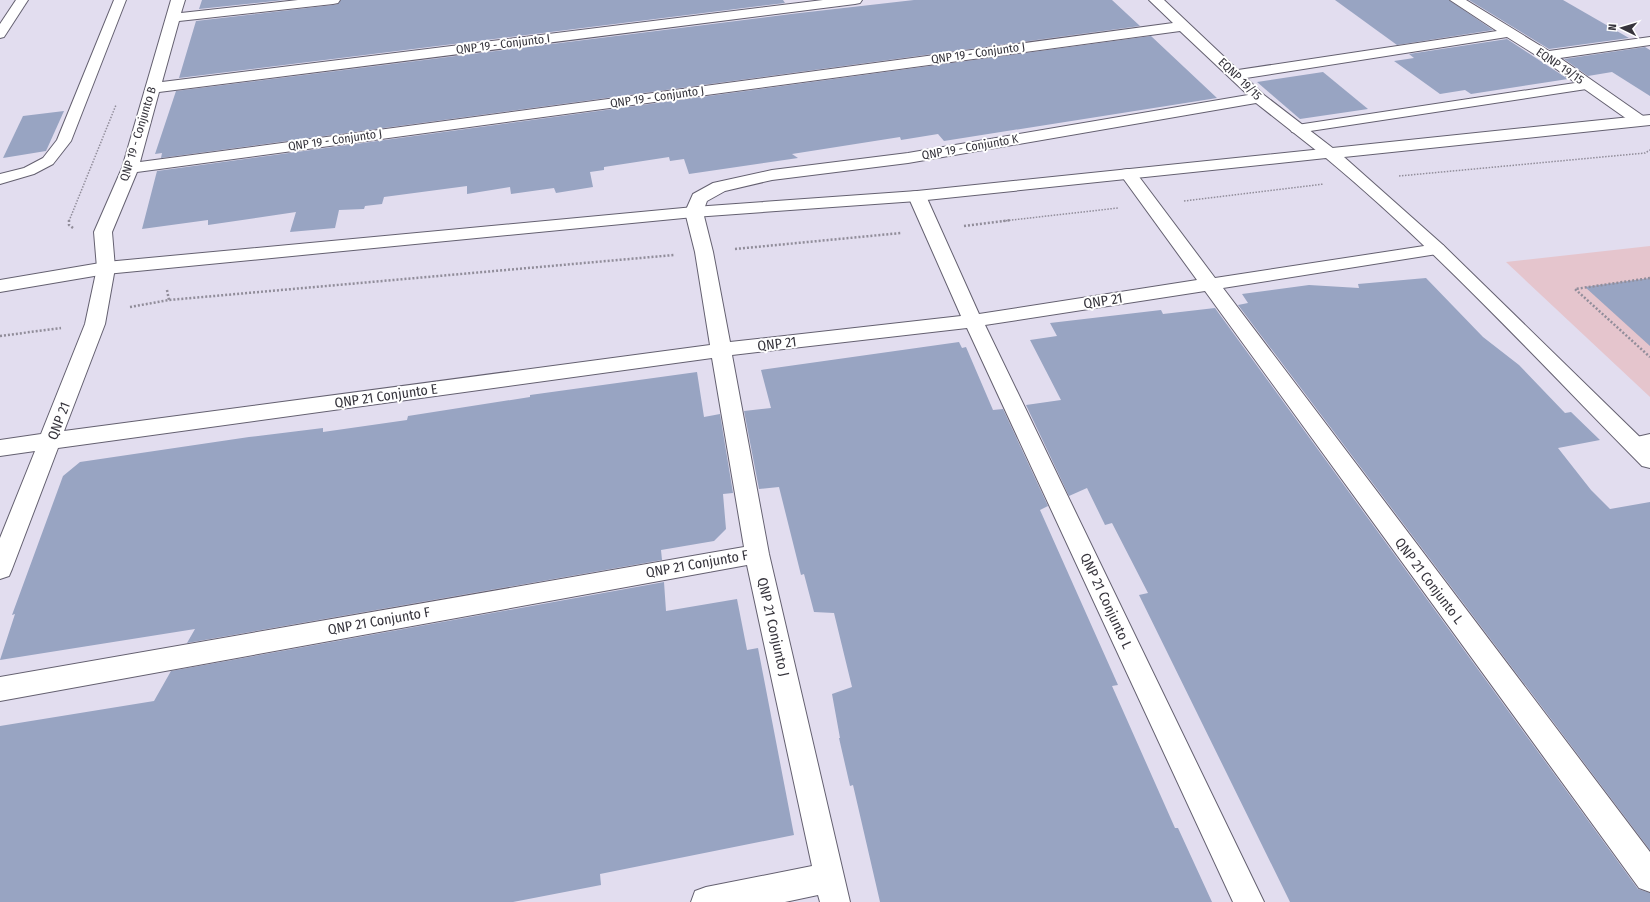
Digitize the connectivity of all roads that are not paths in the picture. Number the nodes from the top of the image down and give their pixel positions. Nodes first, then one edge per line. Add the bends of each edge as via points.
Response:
1 (22, 0) edge
2 (120, 0) edge
3 (178, 0) edge
4 (333, 0) edge
5 (855, 0) edge
6 (1156, 0) edge
7 (1457, 0) edge
8 (173, 18) junction
9 (1184, 26) junction
10 (1509, 33) junction
11 (0, 34) edge
12 (1650, 41) edge
13 (1547, 56) junction
14 (1236, 75) junction
15 (1588, 85) junction
16 (152, 88) junction
17 (1259, 98) junction
18 (1645, 121) edge
19 (1297, 129) junction
20 (1328, 152) junction
21 (130, 168) junction
22 (1128, 174) junction
23 (0, 179) edge
24 (917, 196) junction
25 (694, 212) junction
26 (1437, 250) junction
27 (106, 268) junction
28 (0, 286) edge
29 (1209, 286) junction
30 (973, 321) junction
31 (721, 350) junction
32 (51, 441) junction
33 (1642, 443) edge
34 (0, 448) edge
35 (1650, 460) edge
36 (757, 554) junction
37 (0, 569) edge
38 (0, 689) edge
39 (1650, 877) edge
40 (832, 890) edge
41 (706, 902) edge
42 (1248, 902) edge

1 - 11 lane
2 - 23 lane via 64,141 48,161 29,171
3 - 8 street, QNP 19 - Conjunto B
4 - 8 street
5 - 16 street, QNP 19 - Conjunto I
6 - 9 street, EQNP 19/15
7 - 10 street, EQNP 19/15
8 - 16 street, QNP 19 - Conjunto B
9 - 14 street, EQNP 19/15
9 - 21 street, QNP 19 - Conjunto J
10 - 13 street, EQNP 19/15
10 - 14 street
12 - 13 street
13 - 15 street, EQNP 19/15
14 - 17 street, EQNP 19/15
15 - 18 street, EQNP 19/15
15 - 19 lane
16 - 21 street, QNP 19 - Conjunto B
17 - 19 street, EQNP 19/15
17 - 25 street, QNP 19 - Conjunto K via 908,158 772,176 719,187 699,198
18 - 20 street
19 - 20 street, EQNP 19/15
20 - 22 street
20 - 26 street, EQNP 19/15
21 - 27 street, QNP 19 - Conjunto B via 103,232
22 - 24 street
22 - 29 street
24 - 25 street
24 - 30 street
25 - 27 street
25 - 31 street via 704,252
26 - 29 street, QNP 21
26 - 33 street, EQNP 19/15
27 - 28 street
27 - 32 street, QNP 21 via 95,324
29 - 30 street, QNP 21
29 - 39 street, QNP 21 Conjunto L
30 - 31 street, QNP 21
30 - 42 street, QNP 21 Conjunto L
31 - 32 street, QNP 21 Conjunto E
31 - 36 street, QNP 21 Conjunto J
32 - 34 street, QNP 21 Conjunto E
32 - 37 street, QNP 21
33 - 35 street, EQNP 19/15
36 - 38 street, QNP 21 Conjunto F
36 - 40 street, QNP 21 Conjunto J
40 - 41 street

